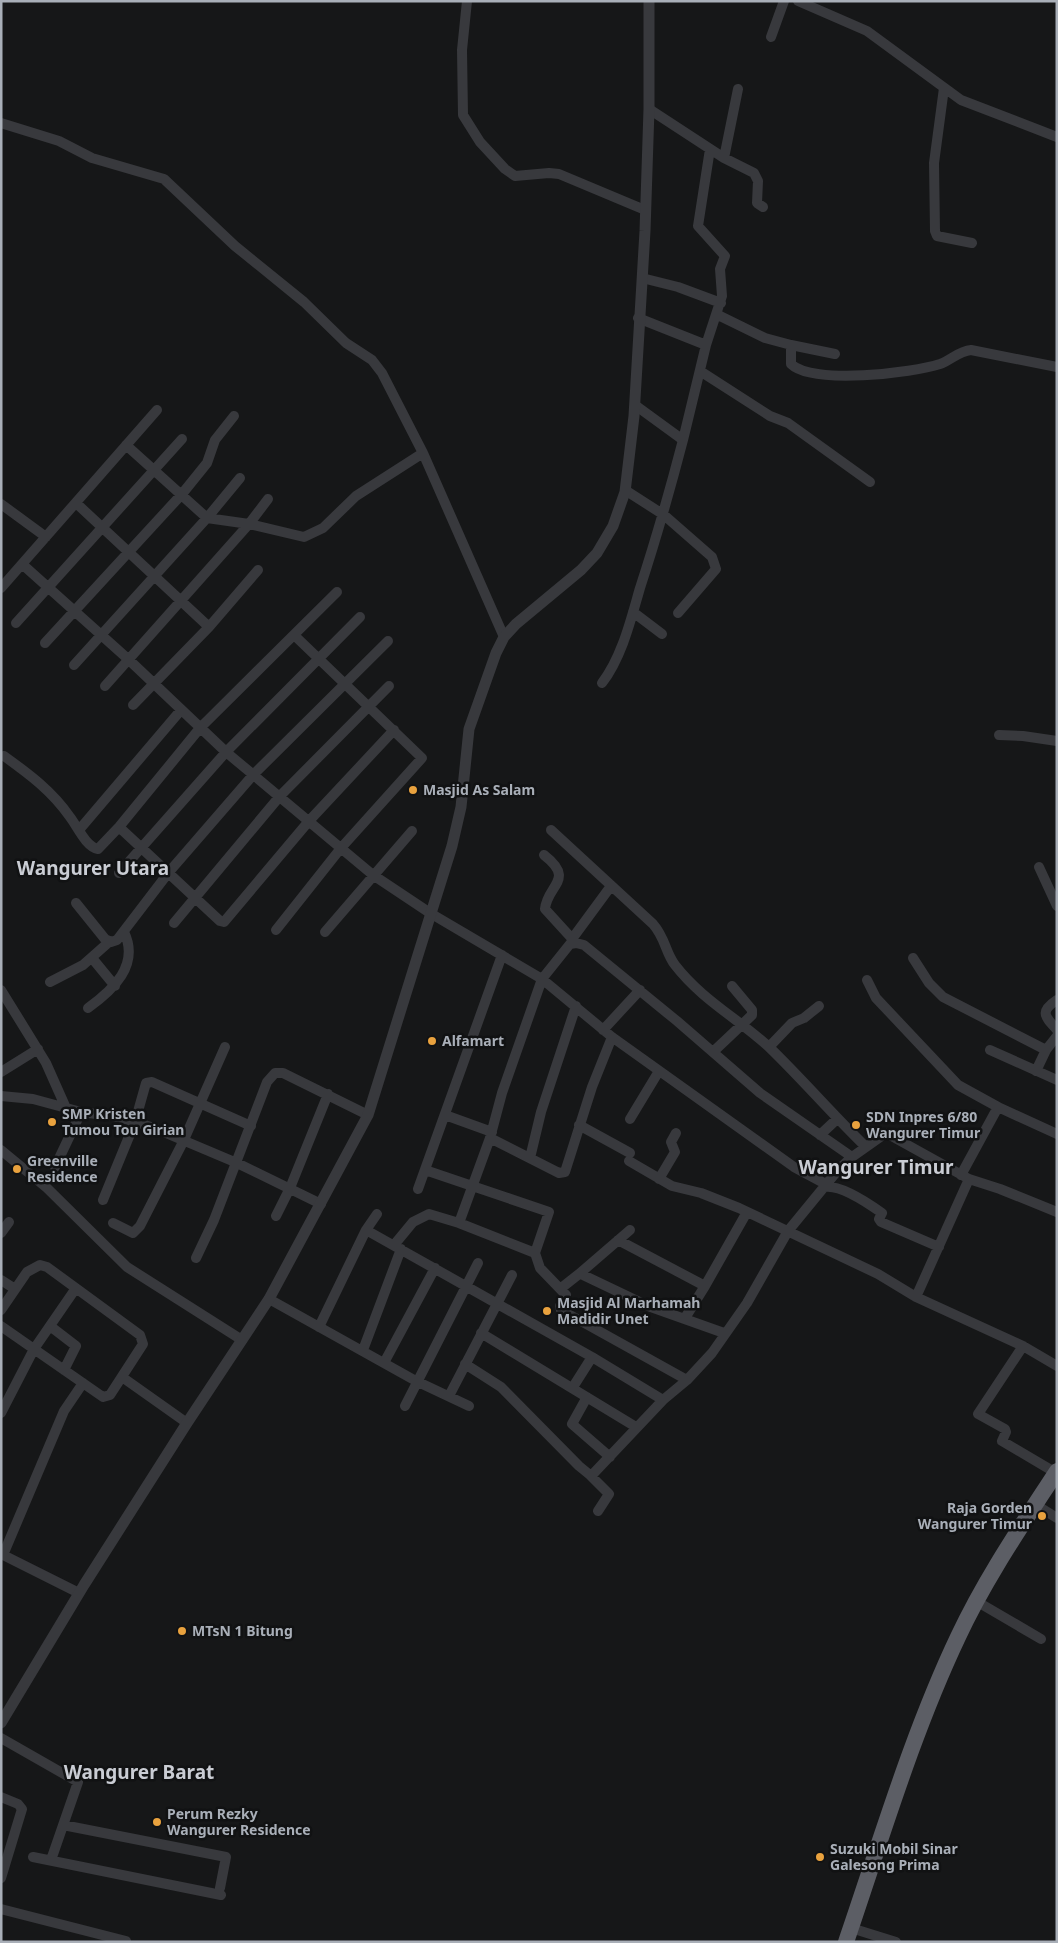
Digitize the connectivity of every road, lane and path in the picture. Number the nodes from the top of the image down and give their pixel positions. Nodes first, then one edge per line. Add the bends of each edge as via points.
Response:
1 (467, 1) edge
2 (649, 1) edge
3 (784, 1) edge
4 (798, 1) edge
5 (771, 37) dead end
6 (944, 88) junction
7 (738, 89) dead end
8 (649, 109) junction
9 (1, 123) edge
10 (1057, 137) edge
11 (710, 149) junction
12 (724, 158) junction
13 (763, 208) dead end
14 (645, 210) junction
15 (972, 243) dead end
16 (642, 278) junction
17 (721, 302) junction
18 (718, 315) junction
19 (638, 318) junction
20 (706, 345) junction
21 (791, 345) junction
22 (835, 354) dead end
23 (1057, 367) edge
24 (700, 371) junction
25 (635, 405) junction
26 (157, 410) dead end
27 (234, 416) dead end
28 (182, 439) dead end
29 (682, 440) junction
30 (126, 445) junction
31 (423, 453) junction
32 (155, 469) junction
33 (240, 478) dead end
34 (870, 482) dead end
35 (625, 490) junction
36 (182, 494) junction
37 (268, 499) dead end
38 (76, 503) junction
39 (1, 504) edge
40 (664, 515) junction
41 (208, 518) junction
42 (249, 524) junction
43 (103, 528) junction
44 (46, 537) junction
45 (128, 551) junction
46 (22, 564) junction
47 (258, 570) dead end
48 (155, 575) junction
49 (47, 587) junction
50 (1, 588) edge
51 (337, 592) dead end
52 (181, 601) junction
53 (74, 610) junction
54 (633, 612) junction
55 (678, 613) dead end
56 (360, 617) dead end
57 (16, 623) dead end
58 (209, 627) junction
59 (100, 634) junction
60 (662, 634) dead end
61 (294, 635) junction
62 (504, 637) junction
63 (388, 641) dead end
64 (45, 643) dead end
65 (128, 659) junction
66 (318, 660) junction
67 (74, 665) dead end
68 (344, 683) junction
69 (602, 683) dead end
70 (154, 684) junction
71 (105, 686) dead end
72 (389, 686) dead end
73 (134, 705) dead end
74 (368, 706) junction
75 (180, 710) junction
76 (200, 728) junction
77 (394, 730) junction
78 (999, 735) dead end
79 (1057, 741) edge
80 (226, 752) junction
81 (4, 756) dead end
82 (253, 775) junction
83 (280, 796) junction
84 (309, 821) junction
85 (119, 827) junction
86 (79, 830) junction
87 (551, 830) dead end
88 (412, 831) dead end
89 (341, 848) junction
90 (142, 849) junction
91 (544, 855) dead end
92 (1039, 867) dead end
93 (169, 872) junction
94 (119, 873) dead end
95 (373, 875) junction
96 (611, 886) junction
97 (196, 897) junction
98 (76, 903) dead end
99 (1057, 906) edge
100 (430, 913) junction
101 (174, 922) dead end
102 (276, 930) dead end
103 (124, 932) junction
104 (325, 932) dead end
105 (574, 941) junction
106 (109, 942) junction
107 (502, 955) junction
108 (92, 958) junction
109 (912, 958) dead end
110 (542, 979) junction
111 (866, 980) dead end
112 (50, 982) dead end
113 (115, 986) junction
114 (732, 986) dead end
115 (1, 990) edge
116 (640, 990) junction
117 (1057, 1000) edge
118 (576, 1006) junction
119 (819, 1006) dead end
120 (88, 1008) dead end
121 (739, 1025) junction
122 (603, 1030) junction
123 (1057, 1030) edge
124 (1057, 1036) edge
125 (612, 1037) junction
126 (225, 1047) dead end
127 (769, 1048) junction
128 (38, 1049) junction
129 (990, 1050) dead end
130 (1046, 1050) junction
131 (714, 1051) junction
132 (659, 1071) junction
133 (1036, 1071) junction
134 (1, 1072) edge
135 (1057, 1080) edge
136 (328, 1094) junction
137 (1, 1096) edge
138 (200, 1102) junction
139 (998, 1107) junction
140 (66, 1108) junction
141 (81, 1112) junction
142 (368, 1114) junction
143 (445, 1116) junction
144 (630, 1119) dead end
145 (837, 1119) junction
146 (134, 1122) junction
147 (579, 1125) junction
148 (251, 1126) junction
149 (676, 1133) dead end
150 (1057, 1134) edge
151 (491, 1135) junction
152 (820, 1135) junction
153 (184, 1142) junction
154 (866, 1148) junction
155 (1, 1150) edge
156 (852, 1157) junction
157 (530, 1158) junction
158 (237, 1163) junction
159 (55, 1167) dead end
160 (425, 1170) junction
161 (965, 1177) junction
162 (659, 1179) junction
163 (473, 1184) junction
164 (824, 1187) junction
165 (290, 1188) junction
166 (418, 1189) dead end
167 (103, 1200) dead end
168 (321, 1204) junction
169 (747, 1212) junction
170 (1057, 1212) edge
171 (377, 1214) dead end
172 (276, 1216) dead end
173 (9, 1222) dead end
174 (112, 1223) dead end
175 (459, 1223) junction
176 (366, 1230) junction
177 (630, 1230) dead end
178 (788, 1231) junction
179 (1, 1233) edge
180 (618, 1240) junction
181 (398, 1247) junction
182 (939, 1247) junction
183 (534, 1253) junction
184 (196, 1258) dead end
185 (478, 1263) dead end
186 (435, 1268) junction
187 (580, 1274) junction
188 (512, 1275) dead end
189 (1, 1280) edge
190 (705, 1286) junction
191 (465, 1287) junction
192 (76, 1288) junction
193 (15, 1289) junction
194 (560, 1289) junction
195 (916, 1297) junction
196 (270, 1299) junction
197 (498, 1303) junction
198 (1, 1310) edge
199 (685, 1318) junction
200 (1, 1326) edge
201 (50, 1326) junction
202 (319, 1328) junction
203 (481, 1333) junction
204 (724, 1333) junction
205 (242, 1340) junction
206 (1023, 1346) junction
207 (34, 1349) junction
208 (363, 1350) junction
209 (592, 1356) junction
210 (385, 1361) junction
211 (465, 1364) junction
212 (1057, 1366) edge
213 (64, 1370) junction
214 (122, 1377) junction
215 (687, 1380) junction
216 (416, 1381) junction
217 (83, 1383) junction
218 (573, 1387) junction
219 (449, 1396) junction
220 (587, 1397) junction
221 (663, 1400) junction
222 (405, 1406) dead end
223 (469, 1406) dead end
224 (1, 1413) edge
225 (186, 1423) junction
226 (636, 1427) junction
227 (610, 1457) junction
228 (590, 1475) junction
229 (1055, 1477) edge
230 (1036, 1505) junction
231 (598, 1511) dead end
232 (1057, 1518) edge
233 (2, 1554) edge
234 (79, 1593) junction
235 (976, 1601) junction
236 (1041, 1639) dead end
237 (1, 1723) edge
238 (1, 1738) edge
239 (1, 1797) edge
240 (63, 1825) junction
241 (33, 1857) dead end
242 (51, 1860) junction
243 (1, 1878) edge
244 (1, 1909) edge
245 (849, 1935) edge
246 (126, 1941) edge
247 (896, 1942) edge

1 - 14 street via 461,78 463,115 480,142 514,176 558,174
2 - 8 street
3 - 5 street
4 - 6 street via 867,31
6 - 10 street via 974,106
6 - 15 street via 934,163 935,231 937,236
7 - 12 street
8 - 11 street
8 - 14 street
9 - 31 street via 59,141 92,158 164,179 346,343 372,360 382,373
11 - 12 street
11 - 17 street via 698,226 725,256 720,269
12 - 13 street via 754,173 758,181 757,203
14 - 16 street
16 - 17 street
16 - 19 street
17 - 18 street
18 - 20 street
18 - 21 street via 765,338
19 - 20 street
19 - 25 street
20 - 24 street
21 - 22 street
21 - 23 street via 789,356 793,367 833,374 913,371 941,364 971,350
24 - 29 street
24 - 34 street via 770,416 788,423
25 - 29 street
25 - 35 street
26 - 30 street
27 - 36 street via 215,440 207,463
28 - 32 street
29 - 40 street
30 - 32 street
30 - 38 street
31 - 42 street via 356,496 313,534 304,537
31 - 62 street
32 - 36 street
32 - 43 street
33 - 41 street
35 - 40 street
35 - 62 street via 613,526 597,553
36 - 41 street
36 - 45 street
37 - 42 street
38 - 43 street
38 - 44 street
39 - 44 street
40 - 54 street
40 - 55 street via 712,557 716,566
41 - 42 street
41 - 48 street
42 - 52 street
43 - 45 street
43 - 49 street
44 - 46 street
45 - 48 street
45 - 53 street
46 - 49 street
46 - 50 street
47 - 58 street
48 - 52 street
48 - 59 street
49 - 53 street
49 - 57 street
51 - 61 street
52 - 58 street
52 - 65 street
53 - 59 street
53 - 64 street
54 - 60 street
54 - 69 street via 612,667
56 - 66 street
58 - 70 street
59 - 65 street
59 - 67 street
61 - 66 street
61 - 76 street
62 - 100 street via 488,668 472,720 461,806
63 - 68 street
65 - 70 street
65 - 71 street
66 - 68 street
66 - 80 street
68 - 74 street
68 - 82 street
70 - 73 street
70 - 75 street
72 - 74 street
74 - 77 street
74 - 83 street
75 - 76 street
75 - 86 street
76 - 80 street
76 - 85 street
77 - 84 street
77 - 89 street via 422,760
78 - 79 street
80 - 82 street
80 - 90 street
81 - 86 street via 40,782 58,800
82 - 83 street
82 - 93 street
83 - 84 street
83 - 97 street
84 - 89 street
84 - 97 street via 224,922
85 - 86 street via 98,849 93,848
85 - 90 street
87 - 96 street
88 - 95 street
89 - 95 street
89 - 102 street
90 - 93 street
90 - 94 street
91 - 105 street via 556,865 558,875 545,909
92 - 99 street
93 - 97 street
93 - 103 street
95 - 100 street
95 - 104 street
96 - 105 street
96 - 121 street via 656,927 675,965
97 - 101 street
98 - 106 street
100 - 107 street
100 - 142 street
103 - 106 street via 117,940
103 - 113 street via 130,944 129,953
105 - 110 street via 562,951
105 - 116 street via 602,958
106 - 108 street
107 - 110 street
107 - 143 street
108 - 112 street via 74,972
108 - 113 street
109 - 130 street via 943,997
110 - 118 street
110 - 151 street via 502,1093
111 - 139 street via 876,998 958,1085
113 - 120 street
114 - 121 street via 752,1012
115 - 128 street
116 - 122 street
116 - 131 street
117 - 123 street via 1045,1012
118 - 122 street
118 - 157 street via 541,1112
119 - 127 street via 792,1023
121 - 127 street
121 - 131 street
122 - 125 street
124 - 130 street
125 - 132 street
125 - 147 street
126 - 138 street
127 - 145 street
128 - 134 street
128 - 140 street
129 - 133 street
130 - 133 street
131 - 152 street via 760,1093
132 - 144 street
132 - 164 street via 794,1167 822,1182
133 - 135 street
136 - 142 street
136 - 148 street via 278,1071 267,1082
136 - 165 street
137 - 140 street via 33,1099
138 - 146 street via 149,1081 144,1086
138 - 148 street
138 - 153 street
139 - 150 street
139 - 161 street
140 - 141 street
141 - 146 street
141 - 159 street
142 - 168 street
143 - 151 street
143 - 160 street
145 - 152 street
145 - 154 street
146 - 153 street
146 - 167 street
147 - 157 street via 565,1172 559,1173
147 - 162 street
148 - 158 street
149 - 162 street via 671,1142 675,1152
151 - 157 street
151 - 163 street
152 - 156 street
153 - 158 street
153 - 174 street via 136,1231 128,1233
154 - 156 street
154 - 161 street via 886,1133
155 - 205 street via 47,1188 127,1267
156 - 164 street
158 - 165 street
158 - 184 street
160 - 163 street
160 - 166 street
161 - 170 street
161 - 182 street
162 - 169 street
163 - 175 street
163 - 183 street via 548,1212
164 - 178 street
164 - 182 street via 852,1193 882,1212 881,1222
165 - 168 street
165 - 172 street
168 - 196 street
169 - 178 street
169 - 190 street
171 - 176 street
173 - 179 street
175 - 181 street via 429,1214 413,1222
175 - 183 street
176 - 181 street
176 - 202 street
177 - 180 street
178 - 195 street via 878,1274
178 - 204 street via 746,1303
180 - 187 street
180 - 190 street
181 - 186 street
181 - 208 street
182 - 195 street
183 - 194 street via 540,1268
185 - 191 street
186 - 191 street
186 - 210 street
187 - 194 street
187 - 199 street
188 - 197 street
189 - 193 street
190 - 199 street
191 - 197 street
191 - 216 street
192 - 193 street via 40,1265 27,1272
192 - 201 street
192 - 214 street via 142,1338 143,1344
193 - 198 street
194 - 215 street via 566,1295 560,1308 564,1312
195 - 206 street
196 - 202 street
196 - 205 street
197 - 203 street
197 - 209 street
199 - 204 street
200 - 207 street
201 - 207 street
201 - 213 street via 76,1346
202 - 208 street
203 - 211 street
203 - 218 street
204 - 215 street via 712,1353
205 - 225 street
206 - 212 street
206 - 229 street via 978,1414 1005,1429 1002,1441
207 - 213 street
207 - 224 street
208 - 210 street
209 - 218 street
209 - 221 street
210 - 216 street
211 - 219 street
211 - 228 street via 501,1387
213 - 217 street
214 - 217 street via 107,1397
214 - 225 street
215 - 221 street
216 - 219 street
216 - 222 street
217 - 233 street via 61,1419
218 - 220 street
219 - 223 street
220 - 226 street
220 - 227 street via 572,1424
221 - 226 street
225 - 234 street
226 - 227 street
227 - 228 street
228 - 231 street via 609,1494
229 - 230 highway
230 - 232 street
230 - 235 highway
233 - 234 street
234 - 237 street
235 - 236 street
235 - 245 highway via 936,1687
238 - 240 street via 78,1782
239 - 243 street via 22,1809
240 - 242 street
240 - 242 street via 226,1857 221,1891
241 - 242 street
244 - 246 street
245 - 247 street

